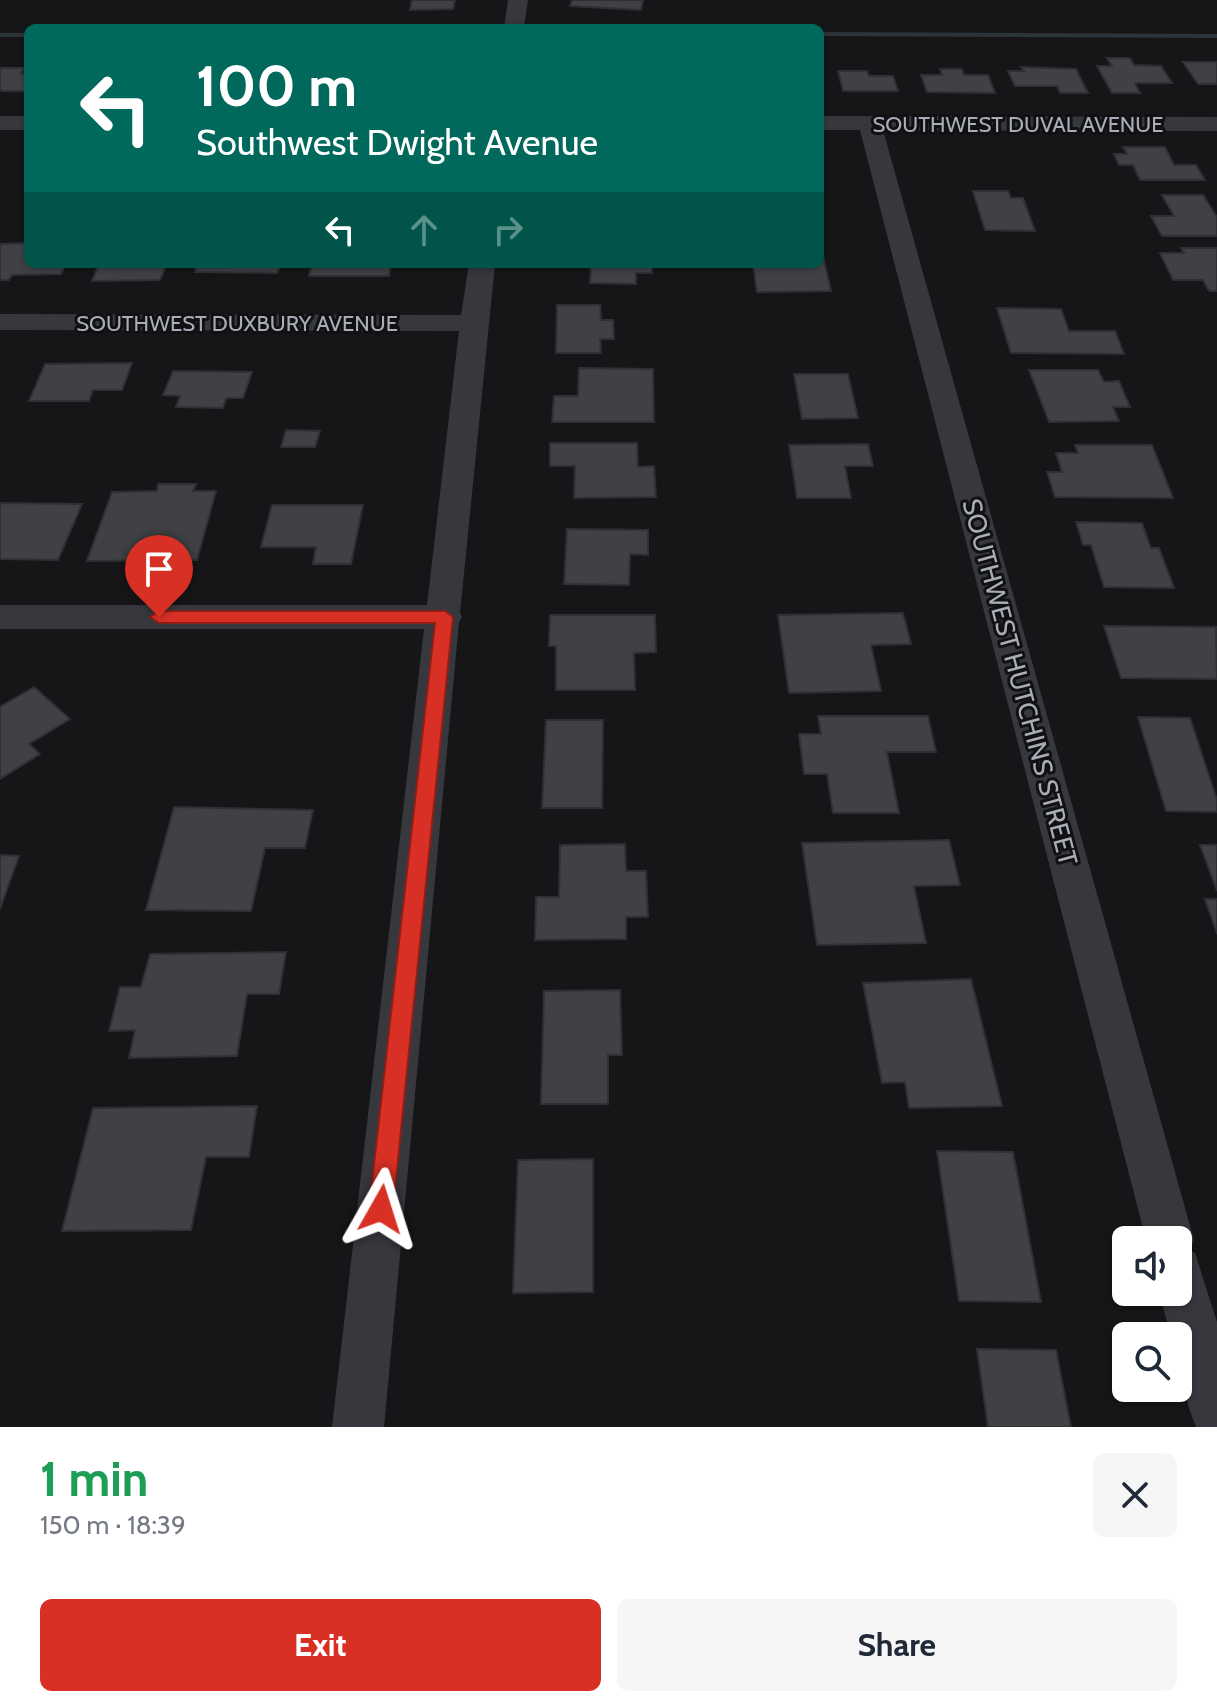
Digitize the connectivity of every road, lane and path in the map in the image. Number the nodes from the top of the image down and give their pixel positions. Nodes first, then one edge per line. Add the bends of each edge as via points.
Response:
1 (518, 0) edge
2 (515, 24) edge
3 (0, 123) edge
4 (24, 123) edge
5 (824, 123) edge
6 (870, 124) junction
7 (1217, 124) edge
8 (481, 268) edge
9 (0, 322) edge
10 (473, 323) junction
11 (0, 617) edge
12 (445, 617) junction
13 (1166, 1226) edge
14 (1188, 1306) edge
15 (1217, 1415) edge
16 (358, 1427) edge

1 - 2 street
3 - 4 street
5 - 6 street, SOUTHWEST DUVAL AVENUE
6 - 7 street, SOUTHWEST DUVAL AVENUE
6 - 13 street, SOUTHWEST HUTCHINS STREET
8 - 10 street
9 - 10 street, SOUTHWEST DUXBURY AVENUE
10 - 12 street
11 - 12 street
12 - 16 street
14 - 15 street

